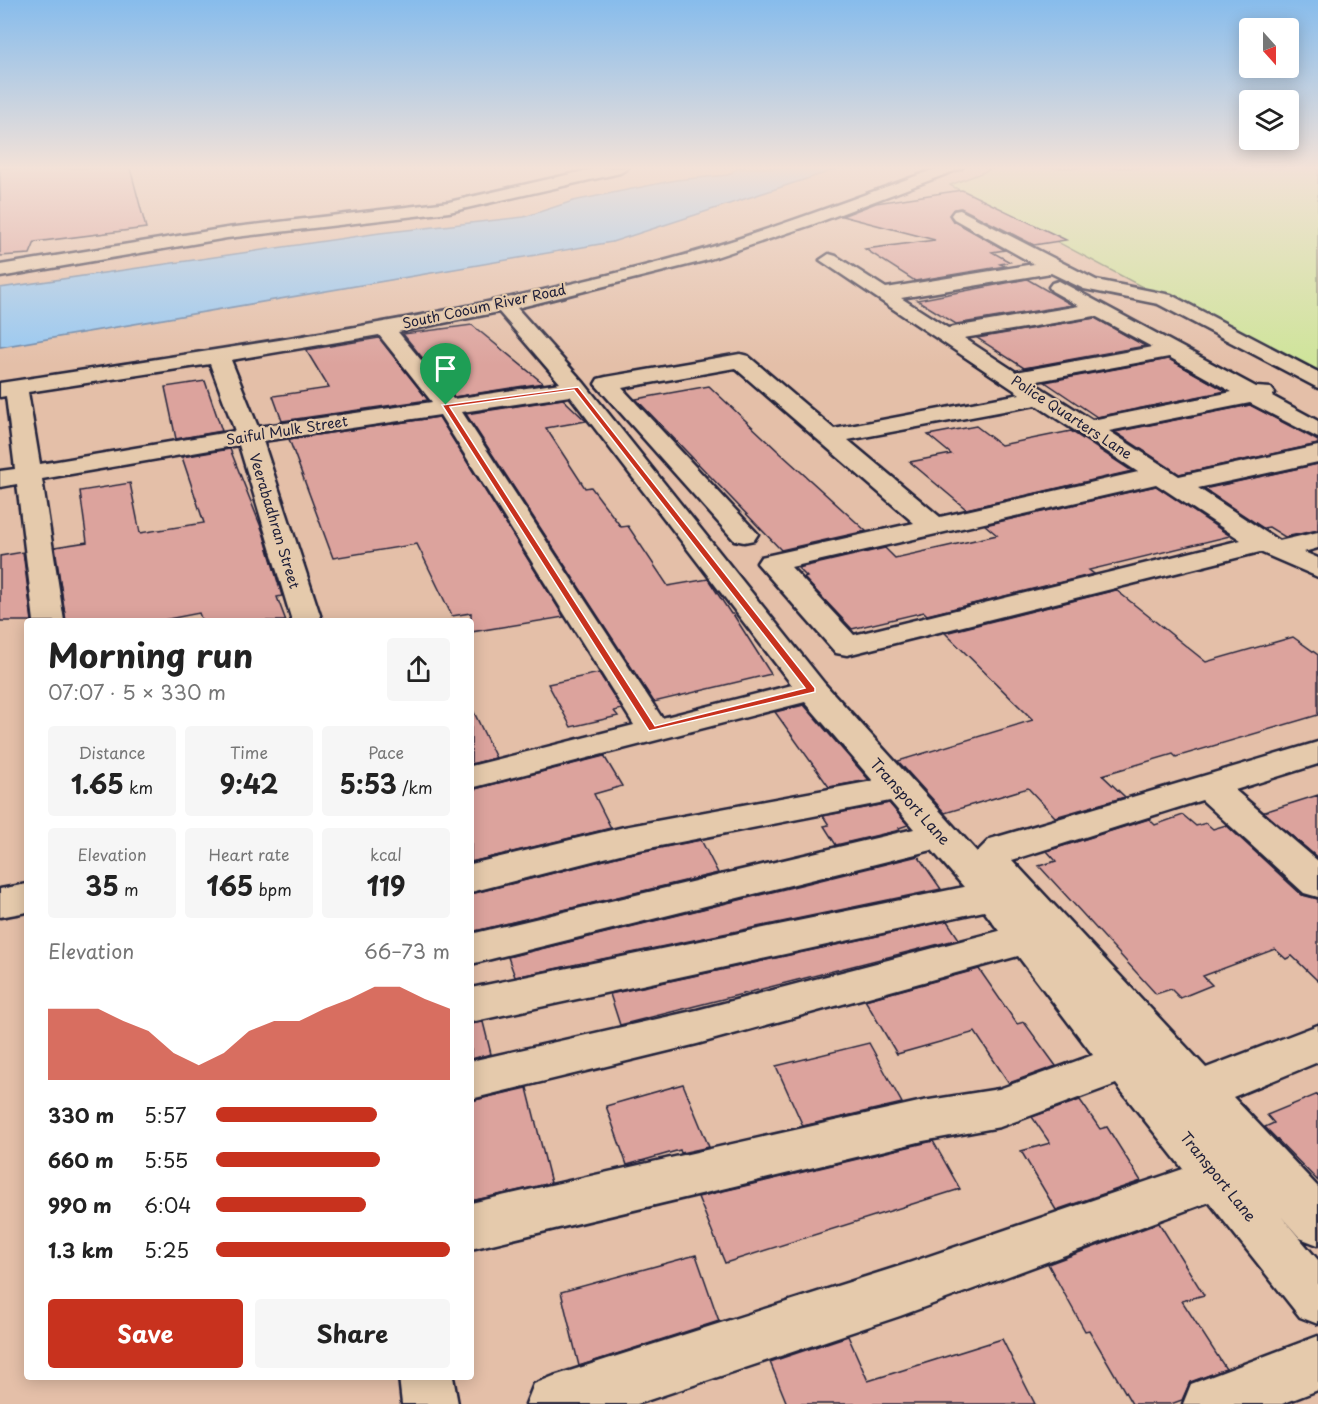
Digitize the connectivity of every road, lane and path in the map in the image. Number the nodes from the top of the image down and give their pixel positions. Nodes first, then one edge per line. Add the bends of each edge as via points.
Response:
1 (223, 234) edge
2 (762, 234) edge
3 (993, 234) edge
4 (829, 260) dead end
5 (1053, 267) junction
6 (0, 271) edge
7 (1031, 272) junction
8 (883, 295) junction
9 (503, 304) junction
10 (1098, 309) junction
11 (383, 327) junction
12 (945, 335) junction
13 (1173, 350) junction
14 (218, 355) junction
15 (1013, 379) junction
16 (1318, 382) edge
17 (576, 388) junction
18 (8, 389) edge
19 (1253, 395) junction
20 (1041, 397) junction
21 (446, 405) junction
22 (1089, 428) junction
23 (1318, 431) edge
24 (249, 436) junction
25 (828, 436) junction
26 (1318, 454) edge
27 (29, 474) junction
28 (0, 479) edge
29 (1168, 480) junction
30 (933, 525) junction
31 (744, 534) dead end
32 (1318, 540) edge
33 (1270, 547) junction
34 (1318, 568) edge
35 (49, 618) edge
36 (306, 618) edge
37 (812, 690) junction
38 (653, 729) junction
39 (1318, 753) edge
40 (474, 776) edge
41 (1208, 786) junction
42 (897, 788) junction
43 (942, 835) junction
44 (474, 877) edge
45 (1318, 883) edge
46 (993, 895) junction
47 (24, 899) edge
48 (0, 903) edge
49 (1029, 938) junction
50 (474, 948) edge
51 (474, 1004) edge
52 (1318, 1043) edge
53 (1125, 1062) junction
54 (474, 1079) edge
55 (1199, 1091) junction
56 (1220, 1177) junction
57 (1315, 1214) edge
58 (474, 1225) edge
59 (1318, 1299) edge
60 (1318, 1363) edge
61 (426, 1380) edge
62 (430, 1404) edge
63 (554, 1404) edge
64 (1211, 1404) edge

1 - 6 street
2 - 9 street, South Cooum River Road via 661,268
3 - 5 street
4 - 8 street, Police Quarters Lane
5 - 7 street
5 - 16 street via 1092,285 1164,299
7 - 8 street
7 - 10 street
8 - 12 street, Police Quarters Lane
9 - 11 street, South Cooum River Road
9 - 17 street, Transport Lane
10 - 12 street
10 - 13 street
11 - 14 street, South Cooum River Road
11 - 21 street
12 - 15 street, Police Quarters Lane
13 - 15 street
13 - 19 street
14 - 18 street, South Cooum River Road
14 - 24 street, Veerabadhran Street
15 - 20 street, Police Quarters Lane
16 - 19 street
17 - 21 street, Saiful Mulk Street
17 - 37 street, Transport Lane
18 - 27 street
19 - 22 street
19 - 23 street
20 - 22 street, Police Quarters Lane
20 - 25 street
21 - 24 street, Saiful Mulk Street
21 - 38 street
22 - 29 street, Police Quarters Lane
24 - 27 street, Saiful Mulk Street
24 - 36 street, Veerabadhran Street
25 - 30 street
25 - 31 street via 740,361 606,384
26 - 29 street
27 - 28 street, Saiful Mulk Street
27 - 35 street
29 - 30 street
29 - 33 street, Police Quarters Lane
30 - 33 street via 771,563 847,646
32 - 33 street
33 - 34 street, Police Quarters Lane
37 - 38 street
37 - 42 street, Transport Lane
38 - 40 street
39 - 41 street
41 - 45 street
41 - 55 street via 1003,848 993,856 994,866
42 - 43 street, Transport Lane
42 - 44 street via 624,840
43 - 46 street, Transport Lane
43 - 50 street
46 - 49 street, Transport Lane
46 - 51 street
47 - 48 street
49 - 53 street, Transport Lane
49 - 54 street via 697,1027
52 - 55 street
53 - 56 street, Transport Lane
53 - 58 street via 1000,1108 923,1121
55 - 57 street
56 - 59 street, Transport Lane
56 - 63 street via 900,1291
60 - 64 street
61 - 62 street

